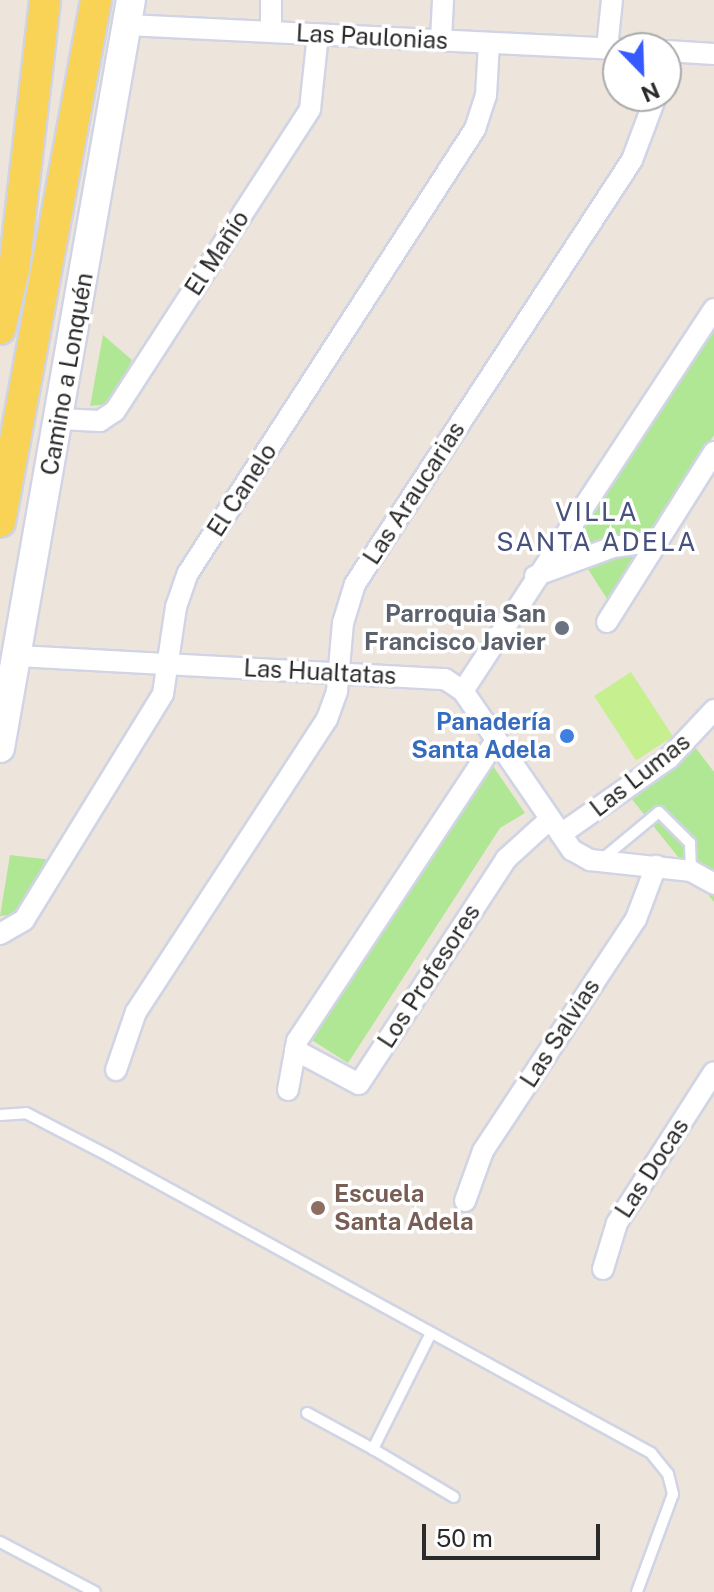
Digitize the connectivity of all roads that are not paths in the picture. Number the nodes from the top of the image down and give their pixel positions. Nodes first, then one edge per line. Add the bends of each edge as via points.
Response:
1 (45, 0) edge
2 (96, 0) edge
3 (271, 0) edge
4 (443, 0) edge
5 (612, 0) edge
6 (129, 12) edge
7 (271, 32) junction
8 (612, 32) edge
9 (318, 34) junction
10 (441, 40) junction
11 (489, 43) junction
12 (602, 48) edge
13 (682, 52) edge
14 (714, 54) edge
15 (650, 112) edge
16 (714, 309) edge
17 (0, 329) edge
18 (0, 337) edge
19 (34, 339) junction
20 (60, 419) junction
21 (714, 452) edge
22 (0, 522) edge
23 (658, 541) junction
24 (535, 576) junction
25 (607, 622) dead end
26 (18, 656) junction
27 (171, 664) junction
28 (339, 673) junction
29 (463, 691) junction
30 (714, 710) edge
31 (496, 740) junction
32 (0, 748) edge
33 (555, 826) junction
34 (600, 862) junction
35 (656, 866) junction
36 (691, 871) junction
37 (714, 884) edge
38 (0, 934) edge
39 (295, 1050) junction
40 (116, 1070) dead end
41 (714, 1072) edge
42 (288, 1090) dead end
43 (0, 1115) edge
44 (465, 1201) dead end
45 (603, 1269) dead end
46 (431, 1333) junction
47 (307, 1413) dead end
48 (373, 1449) junction
49 (454, 1497) dead end
50 (0, 1542) edge
51 (95, 1592) edge
52 (637, 1592) edge

1 - 17 main road via 14,269
2 - 19 main road, Camino a Lonquén
3 - 7 street
4 - 10 street
5 - 8 street
6 - 7 street, Las Paulonias
6 - 20 street, Camino a Lonquén
7 - 9 street, Las Paulonias
9 - 10 street, Las Paulonias
9 - 20 street, El Mañío via 310,109 115,411 100,421
10 - 11 street, Las Paulonias
11 - 12 street, Las Paulonias
11 - 27 street, El Canelo via 486,96 475,129 188,573 176,607
13 - 14 street
15 - 28 street, Las Araucarias via 632,160 355,584 343,623
16 - 24 street
18 - 19 main road
19 - 22 main road, Camino a Lonquén
20 - 26 street, Camino a Lonquén
21 - 23 street
23 - 24 street via 613,547
23 - 25 street
24 - 29 street
26 - 27 street, Las Hualtatas
26 - 32 street, Camino a Lonquén
27 - 28 street, Las Hualtatas
27 - 38 street, El Canelo via 159,701 24,920
28 - 29 street, Las Hualtatas via 445,679
28 - 40 street, Las Araucarias via 327,719 136,1012
29 - 31 street
30 - 33 street, Las Lumas via 669,758
31 - 33 street
31 - 39 street
33 - 34 street via 581,856
33 - 39 street, Los Profesores via 506,859 359,1084
34 - 35 street
34 - 36 lane via 659,812 690,843
35 - 36 street
35 - 44 street, Las Salvias via 636,919 483,1151
36 - 37 street
39 - 42 street
41 - 45 street, Las Docas via 617,1223
43 - 46 lane via 26,1113
46 - 48 lane
46 - 52 lane via 651,1453 668,1474 673,1494
47 - 48 lane
48 - 49 lane
50 - 51 lane

